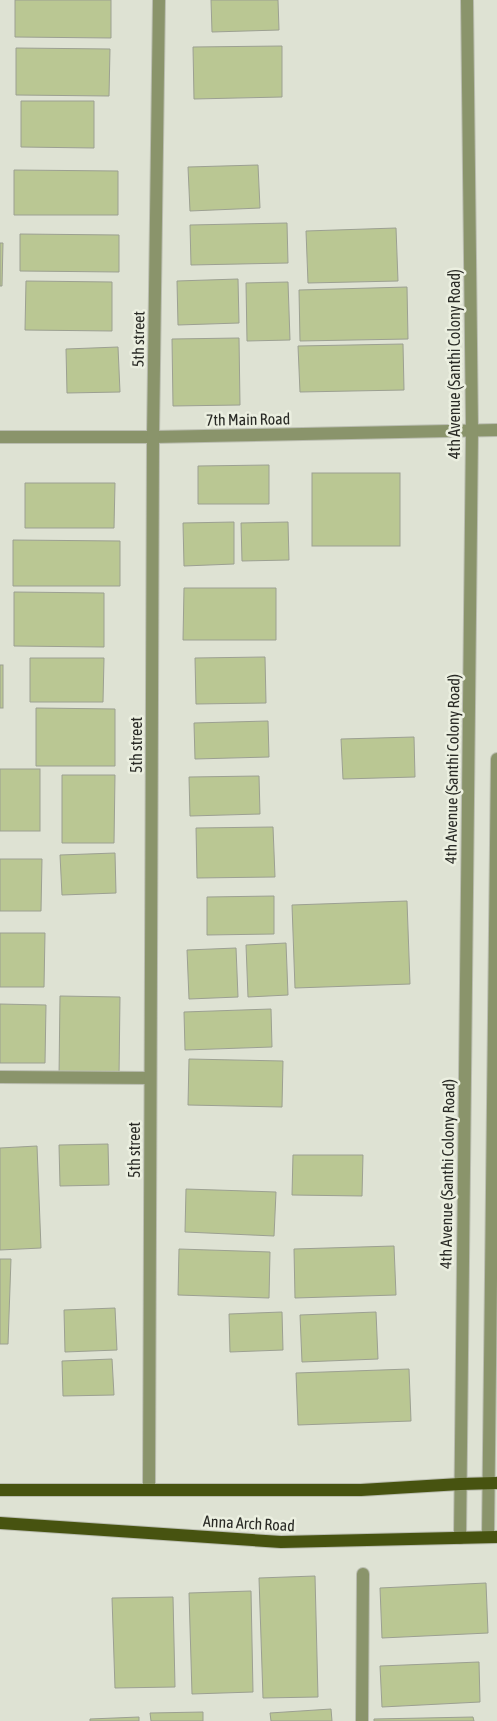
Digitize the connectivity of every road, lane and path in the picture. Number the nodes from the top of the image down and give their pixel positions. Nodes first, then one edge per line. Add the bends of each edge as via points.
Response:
1 (160, 0) edge
2 (466, 0) edge
3 (472, 430) junction
4 (497, 430) edge
5 (0, 437) edge
6 (153, 437) junction
7 (497, 760) edge
8 (0, 1077) edge
9 (150, 1078) junction
10 (492, 1483) edge
11 (460, 1484) junction
12 (149, 1489) junction
13 (0, 1490) edge
14 (0, 1522) edge
15 (492, 1537) edge
16 (460, 1538) junction
17 (363, 1574) dead end
18 (362, 1721) edge

1 - 6 street, 5th street
2 - 3 street, 4th Avenue (Santhi Colony Road)
3 - 4 street, 7th Main Road
3 - 6 street, 7th Main Road
3 - 11 street, 4th Avenue (Santhi Colony Road)
5 - 6 street, 7th Main Road
6 - 9 street, 5th street
7 - 10 street
8 - 9 street
9 - 12 street, 5th street
10 - 11 main road, Anna Arch Road
10 - 15 street
11 - 12 main road, Anna Arch Road via 361,1490
11 - 16 street, 4th Avenue (Santhi Colony Road)
12 - 13 main road, Anna Arch Road
14 - 16 main road, Anna Arch Road via 281,1542
15 - 16 main road, Anna Arch Road
17 - 18 street

